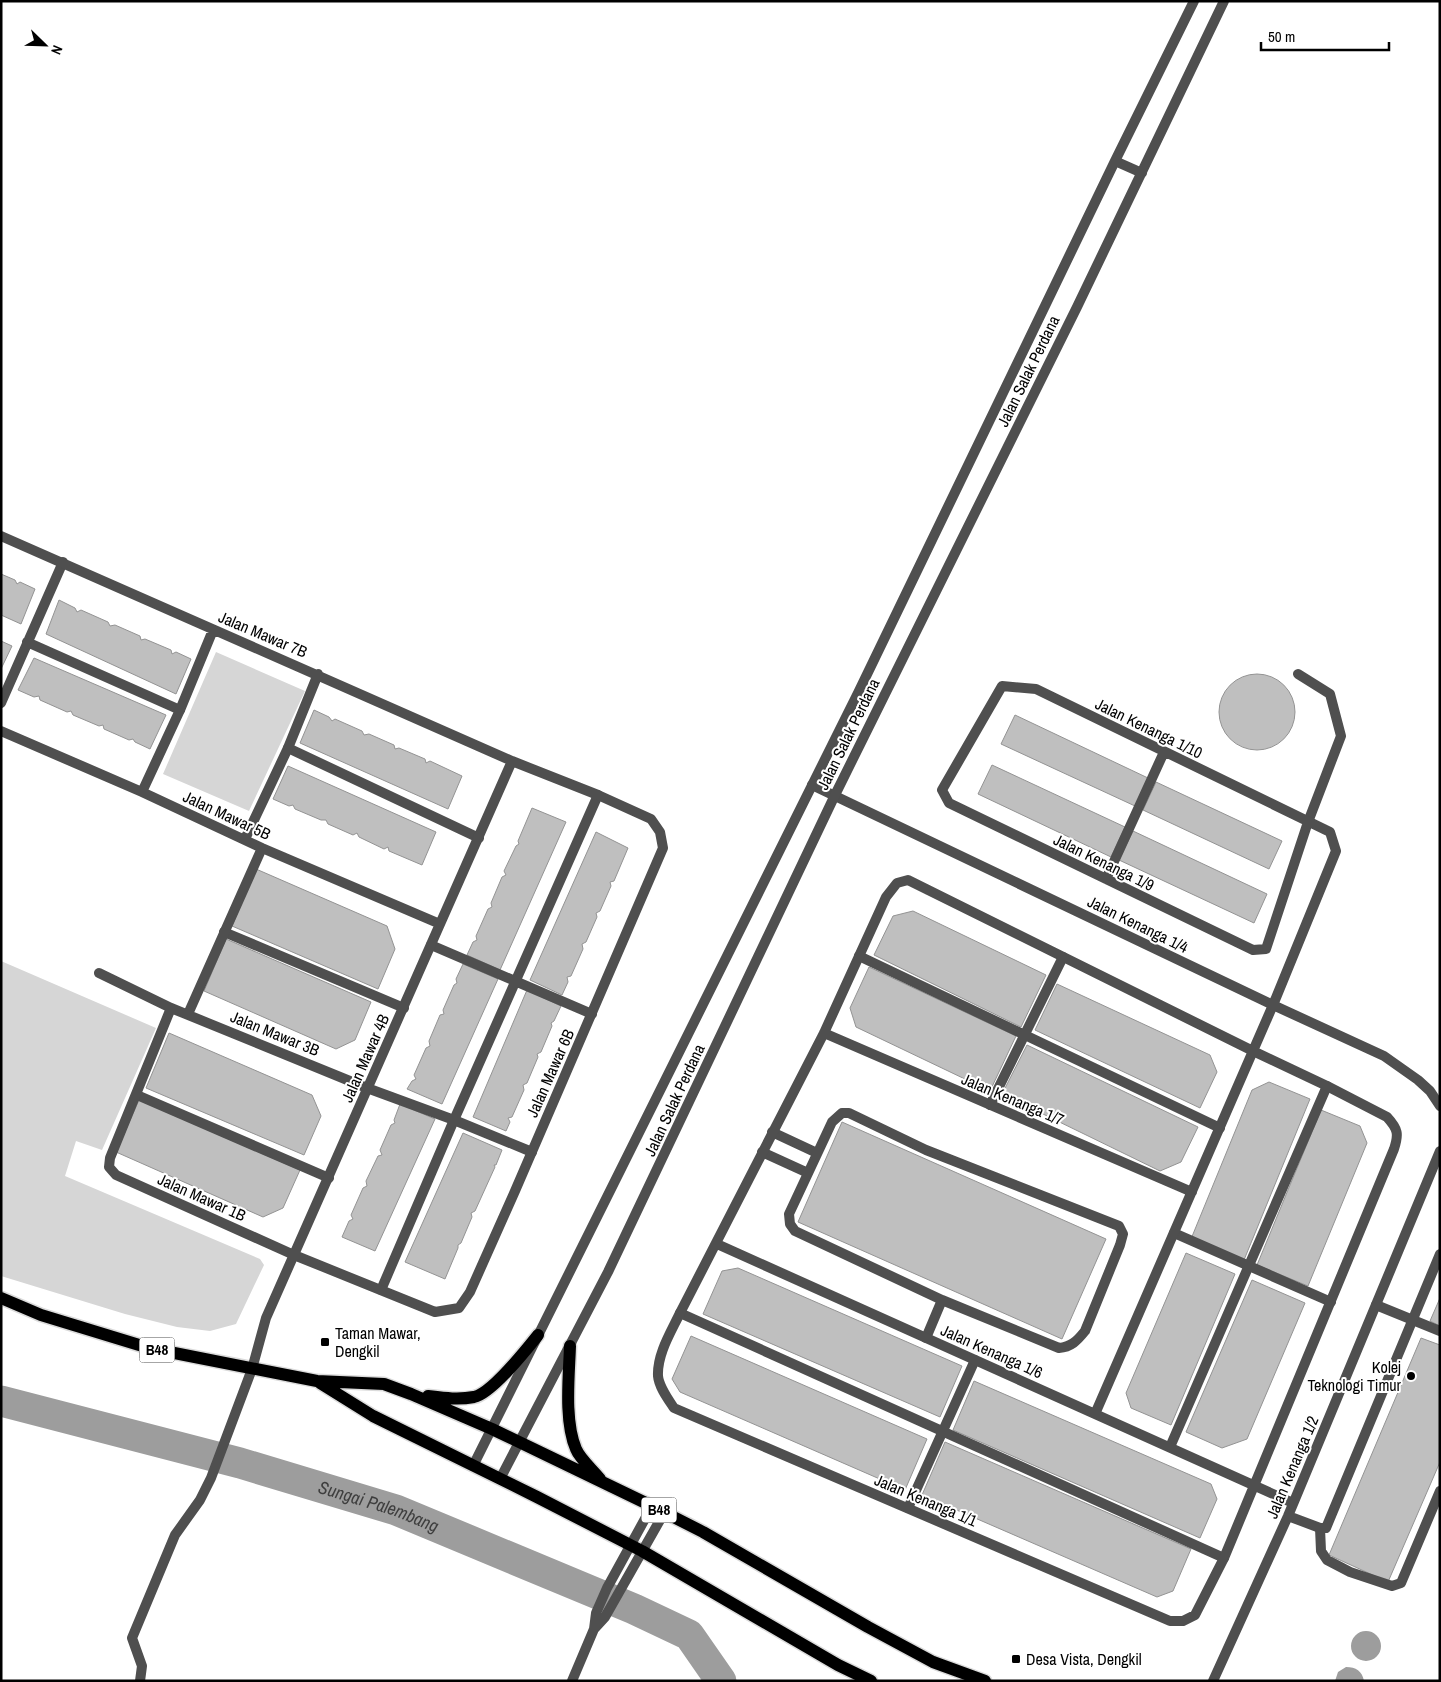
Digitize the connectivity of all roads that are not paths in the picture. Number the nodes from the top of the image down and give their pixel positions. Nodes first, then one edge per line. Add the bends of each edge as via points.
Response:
1 (1194, 1) edge
2 (1224, 1) edge
3 (1115, 161) junction
4 (1142, 173) junction
5 (1, 536) edge
6 (63, 562) junction
7 (213, 630) junction
8 (27, 642) junction
9 (318, 674) junction
10 (1298, 674) dead end
11 (1, 703) edge
12 (180, 710) junction
13 (1, 731) edge
14 (974, 734) joint
15 (288, 748) junction
16 (1164, 752) junction
17 (512, 761) junction
18 (812, 784) junction
19 (142, 792) junction
20 (598, 795) junction
21 (835, 795) junction
22 (1308, 822) junction
23 (479, 838) junction
24 (245, 839) junction
25 (262, 848) junction
26 (663, 848) joint
27 (1106, 879) junction
28 (440, 924) junction
29 (224, 932) junction
30 (431, 945) junction
31 (859, 956) junction
32 (1063, 957) junction
33 (99, 973) dead end
34 (516, 981) junction
35 (1272, 1005) junction
36 (171, 1008) junction
37 (404, 1008) junction
38 (188, 1014) junction
39 (592, 1014) junction
40 (824, 1033) junction
41 (1024, 1034) junction
42 (1253, 1051) junction
43 (1327, 1086) junction
44 (367, 1088) junction
45 (137, 1095) junction
46 (990, 1105) junction
47 (1440, 1106) edge
48 (454, 1120) junction
49 (1220, 1128) junction
50 (772, 1132) junction
51 (1440, 1151) edge
52 (532, 1152) junction
53 (762, 1152) junction
54 (817, 1153) junction
55 (808, 1173) junction
56 (329, 1178) junction
57 (1192, 1192) junction
58 (1174, 1233) junction
59 (717, 1244) junction
60 (1440, 1254) edge
61 (294, 1255) junction
62 (1249, 1266) junction
63 (381, 1290) junction
64 (1, 1298) edge
65 (942, 1300) junction
66 (1332, 1302) junction
67 (1376, 1305) junction
68 (459, 1308) joint
69 (680, 1313) junction
70 (1413, 1320) junction
71 (1440, 1331) edge
72 (538, 1335) junction
73 (926, 1338) junction
74 (570, 1346) junction
75 (975, 1360) junction
76 (252, 1369) junction
77 (318, 1381) junction
78 (410, 1394) junction
79 (1095, 1414) junction
80 (492, 1429) junction
81 (943, 1431) junction
82 (520, 1442) junction
83 (1170, 1447) junction
84 (473, 1466) junction
85 (500, 1479) junction
86 (602, 1482) junction
87 (1255, 1486) junction
88 (1440, 1491) edge
89 (1293, 1503) junction
90 (652, 1506) junction
91 (908, 1508) junction
92 (664, 1513) junction
93 (1288, 1516) junction
94 (1320, 1528) junction
95 (630, 1545) junction
96 (642, 1551) junction
97 (1224, 1558) junction
98 (600, 1615) junction
99 (140, 1681) edge
100 (572, 1681) edge
101 (870, 1681) edge
102 (985, 1681) edge
103 (1213, 1681) edge

1 - 3 street, Jalan Salak Perdana
2 - 4 street, Jalan Salak Perdana
3 - 4 street
3 - 18 street, Jalan Salak Perdana
4 - 21 street, Jalan Salak Perdana
5 - 6 street, Jalan Mawar 7B
6 - 7 street, Jalan Mawar 7B
6 - 8 street
7 - 9 street, Jalan Mawar 7B
7 - 12 street
8 - 11 street
8 - 12 street
9 - 15 street
9 - 17 street, Jalan Mawar 7B
10 - 22 street via 1330,694 1341,736
12 - 19 street
13 - 19 street, Jalan Mawar 5B
14 - 16 street, Jalan Kenanga 1/10 via 1002,686 1036,689
14 - 27 street, Jalan Kenanga 1/9 via 942,790 949,803
15 - 23 street
15 - 24 street
16 - 22 street, Jalan Kenanga 1/10
16 - 27 street
17 - 20 street, Jalan Mawar 7B
17 - 23 street, Jalan Mawar 4B
18 - 21 street, Jalan Kenanga 1/4
18 - 72 street, Jalan Salak Perdana
19 - 24 street, Jalan Mawar 5B
20 - 26 street, Jalan Mawar 7B via 651,819 660,832
20 - 34 street
21 - 35 street, Jalan Kenanga 1/4
21 - 74 street, Jalan Salak Perdana via 664,1157
22 - 27 street, Jalan Kenanga 1/9 via 1266,949 1253,950
22 - 35 street, Jalan Kenanga 1/10 via 1330,832 1336,851
23 - 28 street, Jalan Mawar 4B
24 - 25 street, Jalan Mawar 5B
25 - 28 street, Jalan Mawar 5B
25 - 29 street
26 - 39 street, Jalan Mawar 6B
28 - 30 street, Jalan Mawar 4B
29 - 37 street
29 - 38 street
30 - 34 street
30 - 37 street, Jalan Mawar 4B
31 - 32 street via 886,897 897,884 908,880
31 - 40 street
31 - 41 street
32 - 41 street
32 - 42 street
33 - 36 street, Jalan Mawar 3B
34 - 39 street
34 - 48 street
35 - 42 street
35 - 47 street, Jalan Kenanga 1/4 via 1384,1056 1418,1080
36 - 38 street, Jalan Mawar 3B
36 - 45 street
37 - 44 street, Jalan Mawar 4B
38 - 44 street, Jalan Mawar 3B
39 - 52 street, Jalan Mawar 6B
40 - 46 street, Jalan Kenanga 1/7
40 - 50 street
41 - 46 street
41 - 49 street
42 - 43 street
42 - 49 street
43 - 62 street
43 - 66 street via 1387,1117 1398,1136
44 - 48 street, Jalan Mawar 3B
44 - 56 street, Jalan Mawar 4B
45 - 56 street
45 - 61 street, Jalan Mawar 1B via 110,1158 109,1167 116,1175
46 - 57 street, Jalan Kenanga 1/7
48 - 52 street, Jalan Mawar 3B
48 - 63 street
49 - 57 street
50 - 53 street
50 - 54 street
51 - 67 street, Jalan Kenanga 1/2
52 - 68 street, Jalan Mawar 6B via 470,1292
53 - 55 street
53 - 59 street
54 - 55 street
54 - 65 street via 832,1122 842,1113 848,1114 926,1150 1122,1229 1120,1245 1085,1331 1068,1347 1058,1348
55 - 65 street via 789,1214 795,1231
56 - 61 street, Jalan Mawar 4B
57 - 58 street
58 - 62 street
58 - 79 street
59 - 69 street
59 - 73 street, Jalan Kenanga 1/6
60 - 70 street
61 - 63 street, Jalan Mawar 1B
61 - 76 street, Jalan Mawar 4B via 266,1318
62 - 66 street
62 - 83 street
63 - 68 street, Jalan Mawar 1B via 435,1312
64 - 76 main road, B48 via 41,1315 149,1348
65 - 73 street
66 - 87 street
67 - 70 street
67 - 89 street, Jalan Kenanga 1/2
69 - 81 street
69 - 91 street, Jalan Kenanga 1/1 via 661,1356 658,1377 674,1408
70 - 71 street
70 - 94 street via 1326,1528
72 - 78 main road via 498,1380 477,1396 456,1399
72 - 80 street, Jalan Salak Perdana
73 - 75 street, Jalan Kenanga 1/6
74 - 82 street, Jalan Salak Perdana
74 - 86 main road via 568,1402 576,1450
75 - 79 street, Jalan Kenanga 1/6
75 - 81 street
76 - 77 main road, B48
76 - 99 street, Jalan Mawar 4B via 216,1467 200,1500 175,1535 132,1638 142,1666
77 - 78 main road, B48 via 384,1384
77 - 84 main road, B48 via 373,1416
78 - 80 main road, B48
79 - 83 street, Jalan Kenanga 1/6
80 - 82 main road, B48
80 - 84 street, Jalan Salak Perdana
81 - 91 street
81 - 97 street
82 - 85 street, Jalan Salak Perdana
82 - 86 main road, B48
83 - 87 street, Jalan Kenanga 1/6
84 - 85 main road, B48
85 - 95 main road, B48
86 - 90 main road, B48
87 - 89 street, Jalan Kenanga 1/6
87 - 97 street
88 - 94 street via 1401,1583 1392,1586 1350,1572 1327,1560 1321,1550
89 - 93 street, Jalan Kenanga 1/2
90 - 92 main road, B48
90 - 95 street
91 - 97 street, Jalan Kenanga 1/1 via 1170,1621 1184,1622 1195,1615
92 - 96 street
92 - 102 main road, B48 via 933,1662
93 - 94 street
93 - 103 street, Jalan Kenanga 1/2
95 - 96 main road, B48
95 - 98 street via 607,1588
96 - 98 street
96 - 101 main road, B48
98 - 100 street

